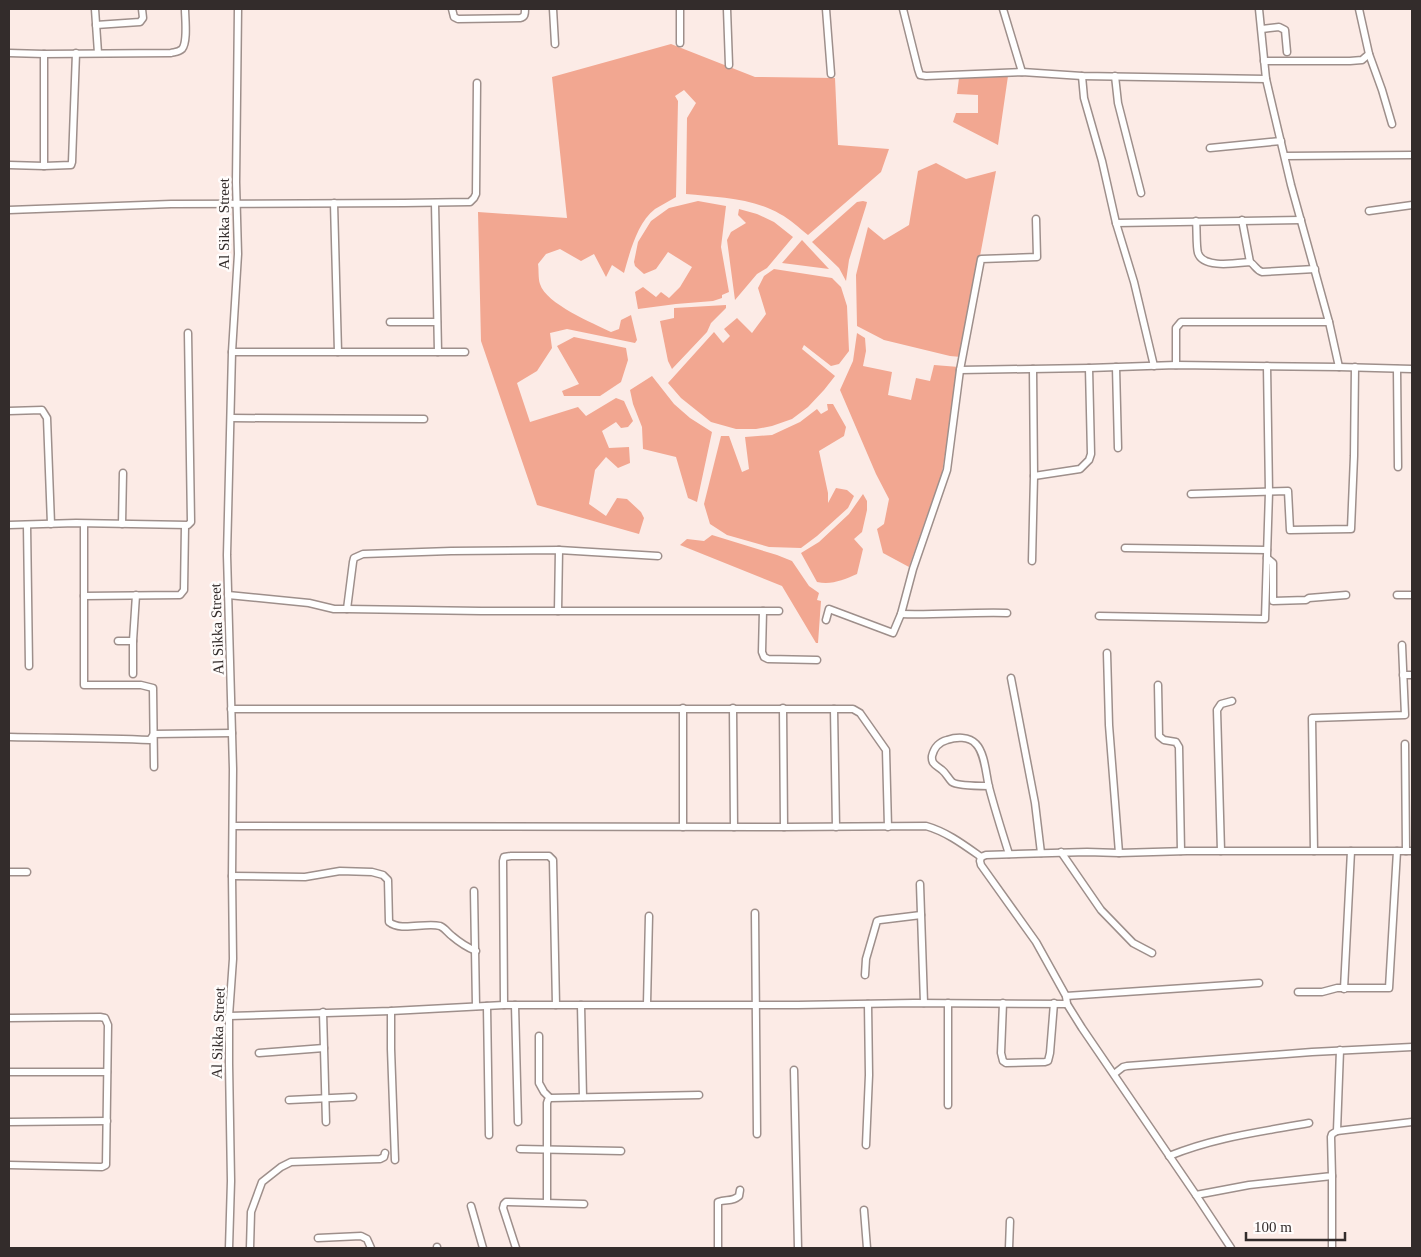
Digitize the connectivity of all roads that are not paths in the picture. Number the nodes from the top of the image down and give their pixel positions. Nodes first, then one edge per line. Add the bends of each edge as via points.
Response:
1 (95, 9) edge
2 (142, 9) edge
3 (185, 9) edge
4 (238, 9) edge
5 (452, 9) edge
6 (525, 9) edge
7 (553, 9) edge
8 (680, 9) edge
9 (727, 9) edge
10 (826, 9) edge
11 (903, 9) edge
12 (1003, 9) edge
13 (1259, 9) edge
14 (1359, 9) edge
15 (96, 24) junction
16 (1262, 29) junction
17 (680, 43) dead end
18 (555, 44) dead end
19 (9, 52) edge
20 (1287, 52) dead end
21 (76, 53) junction
22 (98, 53) junction
23 (44, 54) junction
24 (1369, 54) junction
25 (1264, 61) junction
26 (729, 65) dead end
27 (1022, 72) junction
28 (831, 74) dead end
29 (1082, 76) junction
30 (1114, 76) junction
31 (1266, 79) junction
32 (476, 82) dead end
33 (1392, 124) dead end
34 (1281, 141) junction
35 (1210, 148) dead end
36 (1412, 155) edge
37 (1285, 156) junction
38 (9, 165) edge
39 (44, 166) junction
40 (1141, 193) dead end
41 (237, 203) junction
42 (334, 203) junction
43 (435, 203) junction
44 (1412, 205) edge
45 (9, 210) edge
46 (1369, 211) dead end
47 (1036, 219) dead end
48 (1242, 220) junction
49 (1301, 220) junction
50 (1196, 221) junction
51 (1116, 223) junction
52 (1250, 262) junction
53 (1315, 269) junction
54 (390, 322) dead end
55 (437, 322) junction
56 (1329, 322) junction
57 (188, 333) dead end
58 (232, 352) junction
59 (338, 352) junction
60 (438, 352) junction
61 (465, 352) dead end
62 (1176, 365) junction
63 (1154, 366) junction
64 (1267, 366) junction
65 (1340, 367) junction
66 (1355, 367) junction
67 (1088, 368) junction
68 (1116, 368) junction
69 (1033, 369) junction
70 (1397, 369) junction
71 (1412, 369) edge
72 (960, 370) junction
73 (9, 411) edge
74 (231, 418) junction
75 (424, 419) dead end
76 (1118, 448) dead end
77 (1398, 467) dead end
78 (123, 472) dead end
79 (1034, 476) junction
80 (1269, 492) junction
81 (1191, 494) dead end
82 (51, 524) junction
83 (84, 524) junction
84 (122, 524) junction
85 (9, 525) edge
86 (27, 525) junction
87 (185, 526) junction
88 (1125, 548) dead end
89 (559, 550) junction
90 (1267, 550) junction
91 (658, 556) dead end
92 (1267, 558) junction
93 (1032, 561) dead end
94 (136, 595) junction
95 (228, 595) junction
96 (1346, 595) dead end
97 (1397, 595) dead end
98 (1412, 595) edge
99 (84, 596) junction
100 (347, 609) junction
101 (558, 611) junction
102 (763, 611) junction
103 (779, 611) dead end
104 (1008, 613) dead end
105 (901, 614) junction
106 (1099, 616) dead end
107 (826, 620) dead end
108 (118, 641) dead end
109 (133, 641) junction
110 (1402, 645) dead end
111 (1107, 653) dead end
112 (817, 660) dead end
113 (29, 666) dead end
114 (133, 674) dead end
115 (1403, 675) junction
116 (1412, 675) edge
117 (1011, 678) dead end
118 (1158, 685) dead end
119 (1232, 701) dead end
120 (683, 708) junction
121 (733, 708) junction
122 (783, 708) junction
123 (232, 709) junction
124 (834, 709) junction
125 (154, 734) junction
126 (229, 734) junction
127 (9, 737) edge
128 (1405, 744) dead end
129 (154, 767) dead end
130 (989, 786) junction
131 (234, 826) junction
132 (683, 827) junction
133 (734, 827) junction
134 (784, 827) junction
135 (836, 827) junction
136 (888, 827) junction
137 (1181, 851) junction
138 (1221, 851) junction
139 (1314, 851) junction
140 (1351, 851) junction
141 (1397, 851) junction
142 (1409, 851) edge
143 (1060, 852) junction
144 (1041, 853) junction
145 (1119, 853) junction
146 (1009, 854) junction
147 (981, 857) junction
148 (9, 872) edge
149 (27, 872) dead end
150 (232, 876) junction
151 (920, 884) dead end
152 (474, 891) dead end
153 (755, 913) dead end
154 (921, 915) junction
155 (650, 916) dead end
156 (476, 950) junction
157 (1152, 953) dead end
158 (865, 974) dead end
159 (1259, 983) dead end
160 (1344, 989) junction
161 (1298, 992) dead end
162 (1066, 996) junction
163 (1003, 1002) junction
164 (924, 1003) junction
165 (948, 1003) junction
166 (1054, 1003) junction
167 (647, 1004) junction
168 (868, 1004) junction
169 (1067, 1004) junction
170 (504, 1005) junction
171 (515, 1005) junction
172 (556, 1005) junction
173 (581, 1005) junction
174 (756, 1005) junction
175 (476, 1006) junction
176 (487, 1006) junction
177 (391, 1011) junction
178 (323, 1012) junction
179 (229, 1016) junction
180 (9, 1018) edge
181 (539, 1036) dead end
182 (1412, 1047) edge
183 (324, 1048) junction
184 (1340, 1050) junction
185 (259, 1053) dead end
186 (794, 1070) dead end
187 (9, 1072) edge
188 (107, 1072) junction
189 (1114, 1074) junction
190 (699, 1094) dead end
191 (353, 1097) dead end
192 (583, 1097) junction
193 (325, 1098) junction
194 (550, 1098) junction
195 (289, 1100) dead end
196 (948, 1105) dead end
197 (107, 1121) junction
198 (9, 1122) edge
199 (326, 1122) dead end
200 (518, 1122) dead end
201 (1412, 1122) edge
202 (1309, 1123) dead end
203 (1337, 1131) junction
204 (489, 1134) dead end
205 (757, 1134) dead end
206 (866, 1145) dead end
207 (520, 1150) dead end
208 (548, 1150) junction
209 (621, 1150) dead end
210 (385, 1153) dead end
211 (1169, 1156) junction
212 (395, 1160) dead end
213 (9, 1165) edge
214 (1332, 1176) junction
215 (740, 1190) dead end
216 (1196, 1195) junction
217 (547, 1202) junction
218 (584, 1204) dead end
219 (471, 1206) dead end
220 (864, 1210) dead end
221 (1010, 1221) dead end
222 (318, 1238) dead end
223 (229, 1248) edge
224 (250, 1248) edge
225 (371, 1248) edge
226 (483, 1248) edge
227 (516, 1248) edge
228 (718, 1248) edge
229 (798, 1248) edge
230 (867, 1248) edge
231 (1009, 1248) edge
232 (1231, 1248) edge
233 (1332, 1248) edge

1 - 15 street
2 - 15 street via 140,22
3 - 22 street via 185,41 184,48 179,51
4 - 41 street, Al Sikka Street
5 - 6 street via 458,19 520,18 524,17
7 - 18 street
8 - 17 street
9 - 26 street
10 - 28 street
11 - 27 street via 920,74
12 - 27 street
13 - 16 street
14 - 24 street
15 - 22 street
16 - 20 street via 1279,27 1285,30
16 - 25 street
19 - 23 street
21 - 22 street
21 - 23 street
21 - 39 street via 72,162 68,166
23 - 39 street
24 - 25 street via 1362,60 1350,61
24 - 33 street
25 - 31 street
27 - 29 street
29 - 30 street
29 - 51 street via 1084,98
30 - 31 street
30 - 40 street
31 - 34 street
32 - 43 street via 476,194 470,202
34 - 35 street
34 - 37 street
36 - 37 street
37 - 49 street
38 - 39 street
41 - 42 street
41 - 45 street
41 - 58 street, Al Sikka Street via 238,263
42 - 43 street
42 - 59 street
43 - 55 street
44 - 46 street
47 - 72 street via 1037,257 981,259
48 - 49 street
48 - 50 street
48 - 52 street
49 - 53 street
50 - 51 street
50 - 52 street via 1198,253 1202,259 1212,263
51 - 63 street
52 - 53 street via 1262,272
53 - 56 street
54 - 55 street
55 - 60 street
56 - 62 street via 1181,322 1176,328
56 - 65 street
57 - 87 street via 191,522
58 - 59 street
58 - 74 street, Al Sikka Street
59 - 60 street
60 - 61 street
62 - 63 street
62 - 64 street
63 - 68 street
64 - 65 street
64 - 80 street
65 - 66 street
66 - 70 street
66 - 80 street via 1351,529 1290,530 1288,491
67 - 68 street
67 - 69 street
67 - 79 street via 1089,460 1080,470
68 - 76 street
69 - 72 street
69 - 79 street
70 - 71 street
70 - 77 street
72 - 105 street via 947,470 912,569
73 - 82 street via 42,410 47,418
74 - 75 street
74 - 95 street, Al Sikka Street
78 - 84 street
79 - 93 street
80 - 81 street
80 - 90 street
82 - 83 street
82 - 86 street
83 - 84 street
83 - 99 street
84 - 87 street
85 - 86 street
86 - 113 street
87 - 94 street via 182,593
88 - 90 street
89 - 91 street
89 - 100 street via 359,555 353,562
89 - 101 street
90 - 92 street
92 - 96 street via 1273,563 1272,601
92 - 106 street via 1265,619
94 - 99 street
94 - 109 street
95 - 100 street
95 - 123 street, Al Sikka Street
97 - 98 street
99 - 125 street via 84,685 153,688
100 - 101 street
101 - 102 street
102 - 103 street
102 - 112 street via 764,657
104 - 105 street
105 - 107 street via 893,633 829,609
108 - 109 street
109 - 114 street
110 - 115 street
111 - 145 street
115 - 116 street
115 - 139 street via 1404,715 1312,718
117 - 144 street via 1036,803
118 - 137 street via 1159,736 1176,742 1180,747
119 - 138 street via 1220,704 1218,710
120 - 121 street
120 - 123 street
120 - 132 street
121 - 122 street
121 - 133 street
122 - 124 street
122 - 134 street
123 - 126 street, Al Sikka Street
124 - 135 street
124 - 136 street via 857,711 886,750
125 - 126 street
125 - 127 street via 150,740
125 - 129 street
126 - 131 street, Al Sikka Street
128 - 142 street
130 - 130 street via 981,752 975,742 957,738 938,743 932,759 952,782
130 - 146 street
131 - 132 street
131 - 150 street, Al Sikka Street
132 - 133 street
133 - 134 street
134 - 135 street
135 - 136 street
136 - 147 street via 926,826 937,829
137 - 138 street
137 - 145 street
138 - 139 street
139 - 140 street
140 - 141 street
140 - 160 street
141 - 142 street
141 - 160 street via 1389,988
143 - 144 street
143 - 145 street
143 - 157 street via 1100,910 1133,943
144 - 146 street
146 - 147 street
147 - 162 street via 981,865 1036,942
148 - 149 street
150 - 156 street via 306,876 340,871 383,875 388,880 389,922 392,925 439,926 465,946
150 - 179 street, Al Sikka Street via 233,959
151 - 154 street
152 - 156 street
153 - 174 street
154 - 158 street via 877,921
154 - 164 street
155 - 167 street
156 - 175 street
159 - 162 street
160 - 161 street
162 - 169 street
163 - 165 street
163 - 166 street
163 - 166 street via 1001,1053 1002,1061 1006,1063 1048,1061
164 - 165 street
164 - 168 street
165 - 196 street
166 - 169 street
167 - 173 street
167 - 174 street
168 - 174 street
168 - 206 street
169 - 189 street
170 - 171 street
170 - 172 street via 503,861 504,857 511,856 549,856 553,860
170 - 176 street
171 - 172 street
171 - 200 street
172 - 173 street
173 - 192 street
174 - 205 street
175 - 176 street
175 - 177 street
176 - 204 street
177 - 178 street
177 - 212 street
178 - 179 street
178 - 183 street
179 - 223 street, Al Sikka Street
180 - 188 street via 105,1018 108,1024
181 - 194 street via 539,1083
182 - 184 street
183 - 185 street
183 - 193 street
184 - 189 street via 1127,1066
184 - 203 street
186 - 229 street
187 - 188 street
188 - 197 street
189 - 211 street
190 - 192 street
191 - 193 street
192 - 194 street
193 - 195 street
193 - 199 street
194 - 208 street via 547,1103
197 - 198 street
197 - 213 street via 105,1166
201 - 203 street
202 - 211 street via 1213,1140
203 - 214 street via 1332,1134
207 - 208 street
208 - 209 street
208 - 217 street
210 - 224 street via 380,1159 291,1162 281,1167 262,1182 252,1207
211 - 216 street
214 - 216 street via 1249,1185
214 - 233 street
215 - 228 street via 734,1200 718,1202
216 - 232 street
217 - 218 street
217 - 227 street via 504,1204
219 - 226 street
220 - 230 street
221 - 231 street
222 - 225 street via 361,1236 367,1238

